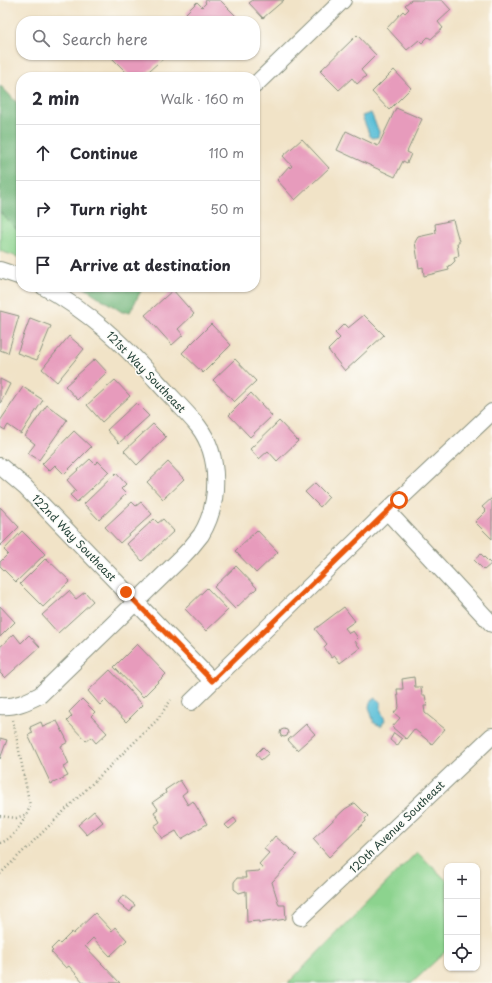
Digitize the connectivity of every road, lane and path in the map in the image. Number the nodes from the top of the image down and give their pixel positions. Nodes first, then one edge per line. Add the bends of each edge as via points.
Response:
1 (343, 0) edge
2 (260, 80) edge
3 (0, 270) edge
4 (16, 275) edge
5 (52, 292) edge
6 (492, 412) edge
7 (0, 466) edge
8 (387, 511) junction
9 (136, 602) junction
10 (492, 624) edge
11 (212, 681) junction
12 (171, 700) dead end
13 (191, 702) dead end
14 (6, 710) edge
15 (492, 736) edge
16 (28, 814) junction
17 (0, 816) edge
18 (0, 844) edge
19 (0, 874) edge
20 (301, 918) dead end

1 - 2 street
3 - 4 street
5 - 9 street, 121st Way Southeast via 94,318 126,348 199,427 211,452 216,481 208,520 200,536 181,558
6 - 8 street
7 - 9 street, 122nd Way Southeast via 25,487
8 - 10 street
8 - 11 street
9 - 11 street, 122nd Way Southeast
9 - 14 street via 40,694
11 - 13 street
12 - 19 path via 157,720
14 - 16 path via 30,806
15 - 20 street, 120th Avenue Southeast
16 - 17 path via 16,818
16 - 18 path via 9,839

